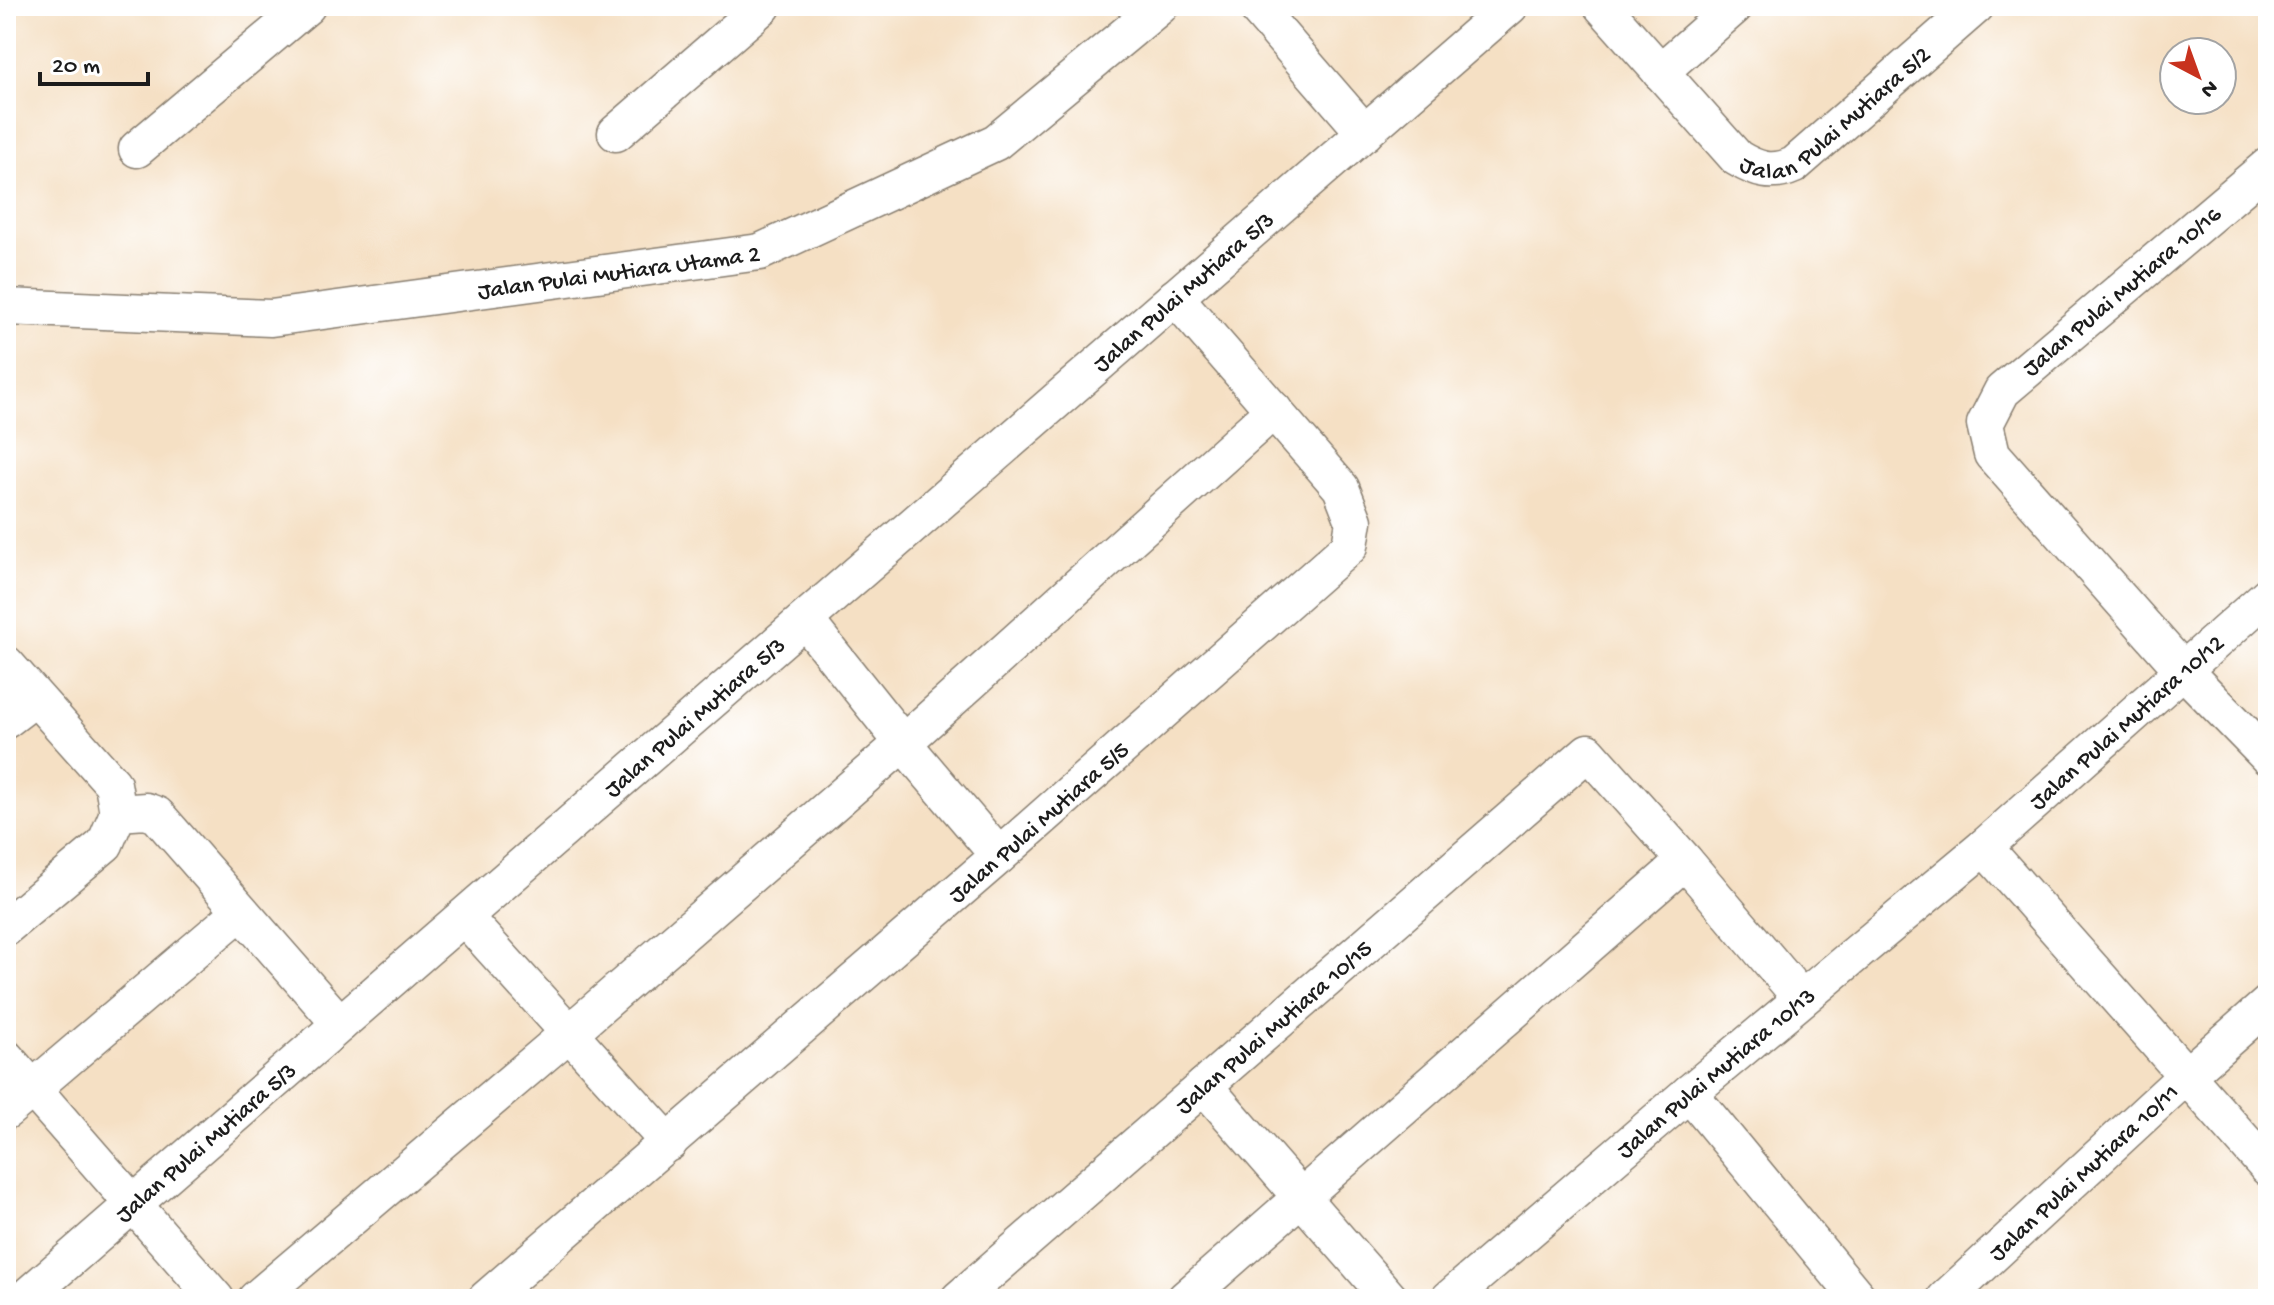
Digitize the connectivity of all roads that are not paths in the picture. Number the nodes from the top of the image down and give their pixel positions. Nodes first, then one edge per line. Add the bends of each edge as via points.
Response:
1 (307, 6) edge
2 (763, 6) edge
3 (1160, 6) edge
4 (1255, 6) edge
5 (1510, 6) edge
6 (1602, 6) edge
7 (1735, 6) edge
8 (1976, 6) edge
9 (1660, 72) junction
10 (616, 133) dead end
11 (1365, 133) junction
12 (137, 149) dead end
13 (2268, 166) edge
14 (1175, 297) junction
15 (6, 307) edge
16 (1274, 410) junction
17 (2268, 595) edge
18 (805, 620) junction
19 (6, 664) edge
20 (2183, 670) junction
21 (35, 698) junction
22 (6, 720) edge
23 (903, 743) junction
24 (2268, 757) edge
25 (118, 813) junction
26 (1984, 847) junction
27 (999, 856) junction
28 (1685, 861) junction
29 (240, 912) junction
30 (464, 917) junction
31 (6, 927) edge
32 (1801, 998) junction
33 (2268, 1004) edge
34 (340, 1024) junction
35 (568, 1034) junction
36 (6, 1058) edge
37 (2187, 1075) junction
38 (1204, 1086) junction
39 (1689, 1093) junction
40 (19, 1100) edge
41 (669, 1143) junction
42 (2268, 1168) edge
43 (1301, 1198) junction
44 (132, 1205) junction
45 (24, 1299) edge
46 (216, 1299) edge
47 (256, 1299) edge
48 (486, 1299) edge
49 (959, 1299) edge
50 (1185, 1299) edge
51 (1390, 1299) edge
52 (1449, 1299) edge
53 (1859, 1299) edge
54 (1945, 1299) edge

1 - 12 street
2 - 10 street
3 - 15 street, Jalan Pulai Mutiara Utama 2 via 996,142 760,252 271,318
4 - 11 street
5 - 11 street, Jalan Pulai Mutiara 5/3
6 - 9 street, Jalan Pulai Mutiara 5/2
7 - 9 street
8 - 9 street, Jalan Pulai Mutiara 5/2 via 1781,171 1757,170 1737,158
11 - 14 street, Jalan Pulai Mutiara 5/3
13 - 20 street, Jalan Pulai Mutiara 10/16 via 2002,391 1985,424 1992,454
14 - 16 street, Jalan Pulai Mutiara 5/5
14 - 18 street, Jalan Pulai Mutiara 5/3
16 - 23 street
16 - 27 street, Jalan Pulai Mutiara 5/5 via 1341,488 1354,521 1350,546
17 - 20 street, Jalan Pulai Mutiara 10/12
18 - 23 street
18 - 30 street, Jalan Pulai Mutiara 5/3
19 - 21 street
20 - 24 street
20 - 26 street, Jalan Pulai Mutiara 10/12
21 - 22 street
21 - 25 street via 113,784
23 - 27 street
23 - 35 street
25 - 29 street via 157,815
25 - 31 street via 105,844
26 - 32 street, Jalan Pulai Mutiara 10/13
26 - 37 street
27 - 41 street, Jalan Pulai Mutiara 5/5
28 - 32 street
28 - 38 street, Jalan Pulai Mutiara 10/15 via 1588,752
28 - 43 street
29 - 34 street
29 - 40 street
30 - 34 street, Jalan Pulai Mutiara 5/3
30 - 35 street
32 - 39 street, Jalan Pulai Mutiara 10/13
33 - 37 street, Jalan Pulai Mutiara 10/11
34 - 44 street, Jalan Pulai Mutiara 5/3
35 - 41 street
35 - 47 street
36 - 40 street
37 - 42 street
37 - 54 street, Jalan Pulai Mutiara 10/11
38 - 43 street
38 - 49 street, Jalan Pulai Mutiara 10/15
39 - 52 street, Jalan Pulai Mutiara 10/13
39 - 53 street
40 - 44 street
41 - 48 street, Jalan Pulai Mutiara 5/5
43 - 50 street
43 - 51 street
44 - 45 street, Jalan Pulai Mutiara 5/3
44 - 46 street

